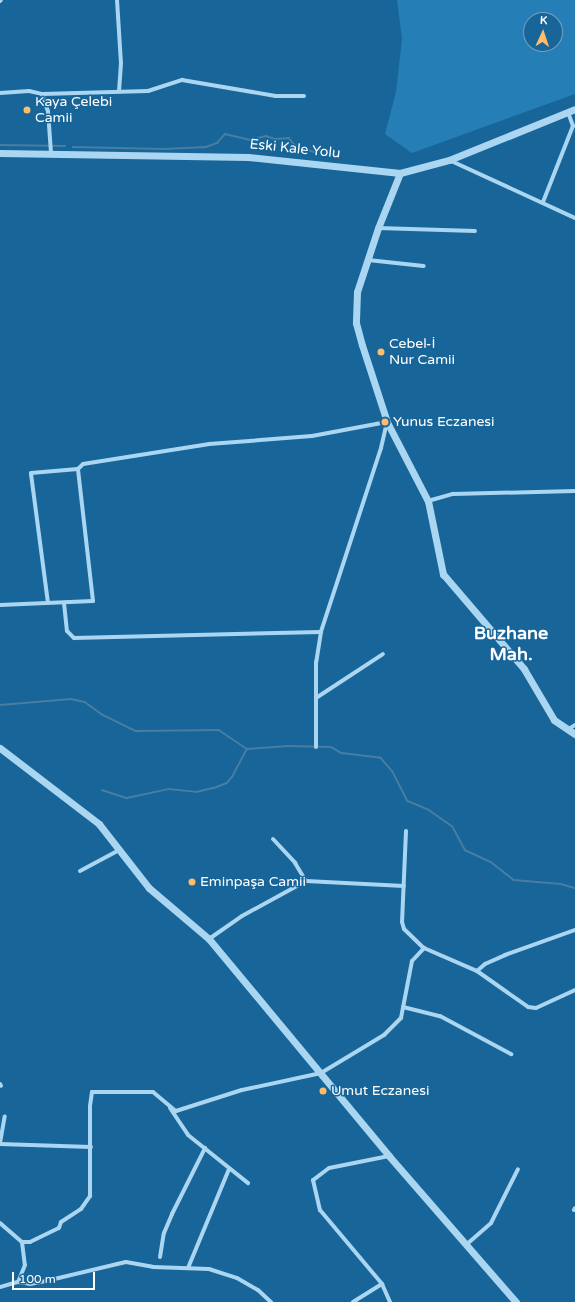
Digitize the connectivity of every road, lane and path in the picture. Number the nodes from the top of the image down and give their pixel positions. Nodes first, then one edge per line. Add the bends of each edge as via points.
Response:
1 (116, 0) edge
2 (119, 90) junction
3 (0, 93) edge
4 (42, 94) junction
5 (304, 96) dead end
6 (575, 109) edge
7 (568, 112) junction
8 (574, 126) edge
9 (51, 151) junction
10 (0, 152) edge
11 (449, 160) junction
12 (400, 173) junction
13 (543, 202) junction
14 (575, 218) edge
15 (378, 228) junction
16 (475, 231) dead end
17 (368, 260) junction
18 (424, 266) dead end
19 (387, 422) junction
20 (78, 470) junction
21 (575, 491) edge
22 (428, 501) junction
23 (48, 603) junction
24 (0, 604) edge
25 (64, 604) junction
26 (321, 632) junction
27 (383, 654) dead end
28 (316, 698) junction
29 (575, 725) edge
30 (572, 732) edge
31 (316, 747) dead end
32 (0, 748) edge
33 (406, 831) dead end
34 (274, 839) dead end
35 (119, 850) junction
36 (80, 871) dead end
37 (306, 881) junction
38 (404, 886) junction
39 (575, 930) edge
40 (209, 939) junction
41 (424, 948) junction
42 (477, 971) junction
43 (575, 990) edge
44 (403, 1007) junction
45 (511, 1054) dead end
46 (321, 1073) junction
47 (170, 1108) junction
48 (5, 1116) dead end
49 (0, 1144) edge
50 (90, 1147) junction
51 (205, 1148) junction
52 (389, 1156) junction
53 (229, 1168) junction
54 (518, 1170) dead end
55 (248, 1183) dead end
56 (0, 1223) edge
57 (22, 1242) junction
58 (467, 1244) junction
59 (160, 1257) dead end
60 (188, 1268) junction
61 (18, 1282) junction
62 (382, 1284) junction
63 (0, 1287) edge
64 (271, 1302) edge
65 (353, 1302) edge
66 (390, 1302) edge
67 (516, 1302) edge

1 - 2 street via 121,63
2 - 4 street
2 - 5 street via 148,91 182,80 276,96
3 - 4 street via 29,91
4 - 9 street via 48,111
6 - 7 street, Eski Kale Yolu
7 - 8 street
7 - 11 street, Eski Kale Yolu
8 - 13 street
9 - 10 street, Eski Kale Yolu
9 - 12 street, Eski Kale Yolu via 248,157
11 - 12 street, Eski Kale Yolu
11 - 13 street
12 - 15 street
13 - 14 street
15 - 16 street
15 - 17 street
17 - 18 street
17 - 19 street via 357,292 356,323
19 - 20 street via 312,436 256,439 178,449 83,464
19 - 22 street
19 - 26 street via 381,448
20 - 23 street via 31,473
20 - 25 street via 93,601
21 - 22 street via 453,494
22 - 30 street via 443,574 524,669 554,720
23 - 24 street
23 - 25 street
25 - 26 street via 67,631 74,638
26 - 28 street via 316,662
27 - 28 street
28 - 31 street
29 - 30 street
32 - 35 street via 99,824
33 - 38 street
34 - 37 street via 296,863
35 - 36 street
35 - 40 street via 149,888
37 - 38 street
37 - 40 street via 242,916
38 - 41 street via 404,928
39 - 42 street via 505,955 484,964
40 - 46 street
41 - 42 street
41 - 44 street via 412,961
42 - 43 street via 528,1007 536,1008
44 - 45 street via 440,1016
44 - 46 street via 401,1018 384,1035
46 - 47 street via 242,1090 185,1109 176,1111
46 - 52 street
47 - 50 street via 153,1092 92,1092
47 - 51 street via 188,1135
48 - 49 street
49 - 50 street
50 - 57 street via 90,1196 81,1209 61,1222 59,1228 30,1242
51 - 53 street
51 - 59 street via 164,1233
52 - 58 street
52 - 62 street via 328,1168 313,1180 320,1210
53 - 55 street
53 - 60 street
54 - 58 street via 491,1223
56 - 57 street
57 - 61 street via 25,1265
58 - 67 street
60 - 61 street via 153,1267 126,1262 36,1283
60 - 64 street via 209,1269 237,1278 258,1290
61 - 63 street
62 - 65 street
62 - 66 street

